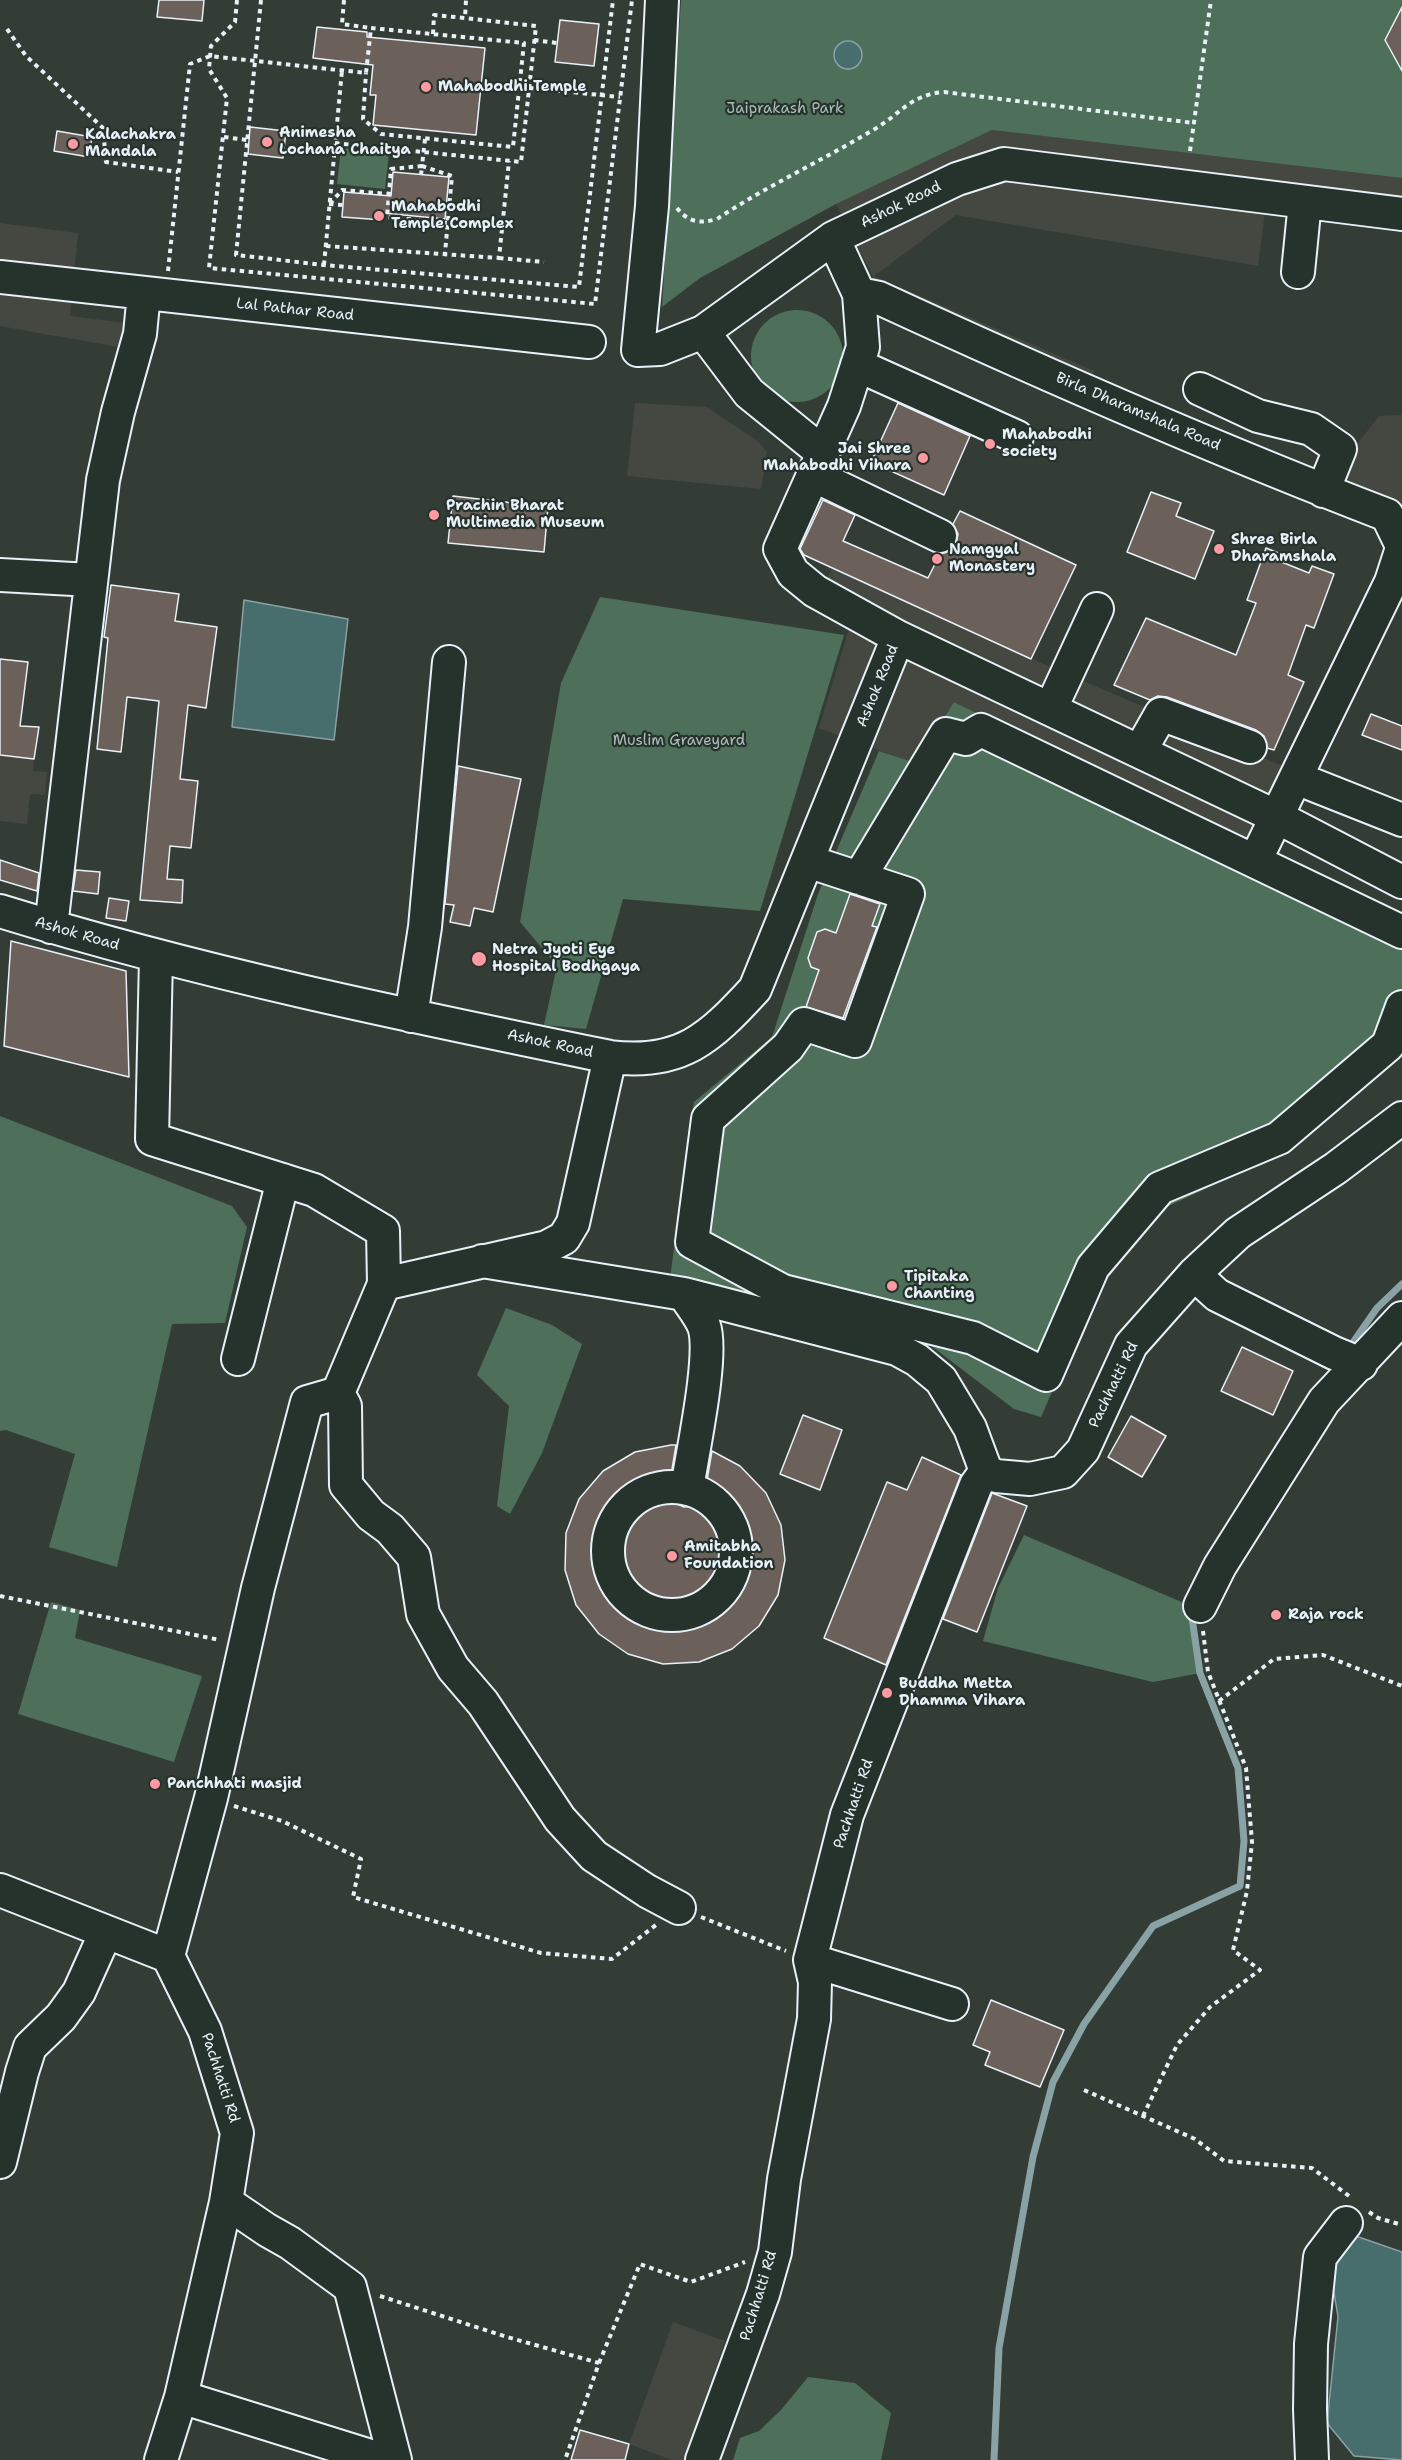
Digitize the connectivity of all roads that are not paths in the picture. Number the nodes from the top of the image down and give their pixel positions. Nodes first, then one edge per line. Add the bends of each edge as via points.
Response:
1 (662, 0) edge
2 (1305, 202) junction
3 (1402, 214) edge
4 (833, 238) junction
5 (1298, 272) dead end
6 (0, 277) edge
7 (155, 294) junction
8 (859, 294) junction
9 (703, 332) junction
10 (589, 342) dead end
11 (857, 365) junction
12 (1200, 389) dead end
13 (1017, 437) dead end
14 (818, 464) junction
15 (1323, 490) junction
16 (940, 536) dead end
17 (1401, 558) edge
18 (0, 575) edge
19 (91, 580) junction
20 (1097, 609) dead end
21 (898, 637) junction
22 (449, 662) dead end
23 (1051, 708) junction
24 (1250, 747) dead end
25 (1140, 752) junction
26 (1296, 778) junction
27 (1277, 817) junction
28 (1402, 820) edge
29 (807, 861) junction
30 (1255, 861) junction
31 (859, 878) junction
32 (1402, 882) edge
33 (0, 911) edge
34 (51, 927) junction
35 (1402, 932) edge
36 (156, 957) junction
37 (1402, 1007) edge
38 (411, 1016) junction
39 (610, 1057) junction
40 (1402, 1118) edge
41 (283, 1180) junction
42 (482, 1261) junction
43 (1194, 1274) junction
44 (384, 1284) junction
45 (684, 1294) junction
46 (1398, 1327) edge
47 (238, 1359) dead end
48 (1348, 1359) junction
49 (338, 1393) junction
50 (986, 1471) junction
51 (687, 1489) junction
52 (1200, 1606) road end
53 (0, 1890) edge
54 (679, 1908) road end
55 (106, 1932) junction
56 (168, 1956) junction
57 (810, 1960) junction
58 (952, 2004) dead end
59 (0, 2162) edge
60 (226, 2202) junction
61 (1355, 2210) road end
62 (181, 2397) junction
63 (161, 2460) edge
64 (383, 2460) edge
65 (395, 2460) edge
66 (702, 2460) edge
67 (1312, 2460) edge

1 - 9 street via 652,206 638,350 660,349
2 - 3 street, Ashok Road
2 - 4 street, Ashok Road via 1004,164 957,178
2 - 5 street
4 - 8 street, Ashok Road
4 - 9 street
6 - 7 street, Lal Pathar Road
7 - 10 street, Lal Pathar Road
7 - 19 street via 118,412 103,480
8 - 11 street, Ashok Road via 863,347
8 - 15 street, Birla Dharamshala Road via 879,298
9 - 14 street via 749,393
11 - 13 street
11 - 14 street, Ashok Road
12 - 15 street via 1258,416 1311,429 1340,449
14 - 16 street
14 - 21 street, Ashok Road via 780,549 793,573 815,591
15 - 17 street, Birla Dharamshala Road via 1387,515
17 - 26 street, Birla Dharamshala Road
18 - 19 street
19 - 34 street
20 - 23 street
21 - 23 street
21 - 29 street, Ashok Road
22 - 38 street via 425,927
23 - 25 street
24 - 25 street via 1148,709
25 - 27 street
26 - 27 street, Birla Dharamshala Road
26 - 28 street
27 - 30 street, Birla Dharamshala Road
27 - 32 street
29 - 31 street
29 - 39 street, Ashok Road via 755,989 723,1024 695,1045 658,1057
30 - 31 street via 981,730 966,739 946,734
30 - 35 street
31 - 37 street via 908,894 855,1041 804,1024 788,1047 708,1119 692,1242 783,1290 973,1338 1046,1375 1094,1266 1160,1188 1279,1138 1388,1045
33 - 34 street, Ashok Road
34 - 36 street, Ashok Road
36 - 38 street, Ashok Road
36 - 41 street via 153,1139
38 - 39 street, Ashok Road
39 - 42 street via 573,1223 564,1239 547,1247
40 - 43 street, Pachhatti Rd via 1336,1168 1238,1233
41 - 44 street via 314,1191 383,1231
41 - 47 street
42 - 44 street
42 - 45 street
43 - 48 street via 1217,1294
43 - 50 street, Pachhatti Rd via 1131,1345 1083,1450 1063,1472 1030,1479 996,1476
44 - 49 street
45 - 50 street via 866,1339 917,1360 941,1380 970,1428
45 - 51 street via 704,1326 706,1339
46 - 48 street
48 - 52 street via 1220,1566
49 - 54 street via 345,1406 346,1485 414,1557 423,1614 453,1668 483,1702 560,1819 594,1856
49 - 56 street via 307,1402 211,1798
50 - 57 street, Pachhatti Rd via 976,1485 847,1815
51 - 51 street via 706,1497 722,1511 733,1530 737,1551 734,1572 708,1605 688,1614 646,1610 629,1599 616,1582 609,1563 608,1542 615,1522 628,1505 645,1493
53 - 55 street
55 - 56 street
55 - 59 street via 79,1992 61,2017 30,2047
56 - 60 street, Pachhatti Rd via 205,2031 237,2133
57 - 58 street
57 - 66 street, Pachhatti Rd via 815,1982 814,2019 784,2179 775,2252
60 - 62 street, Pachhatti Rd
60 - 65 street via 350,2287
61 - 67 street via 1320,2257 1311,2344
62 - 63 street, Pachhatti Rd
62 - 64 street

